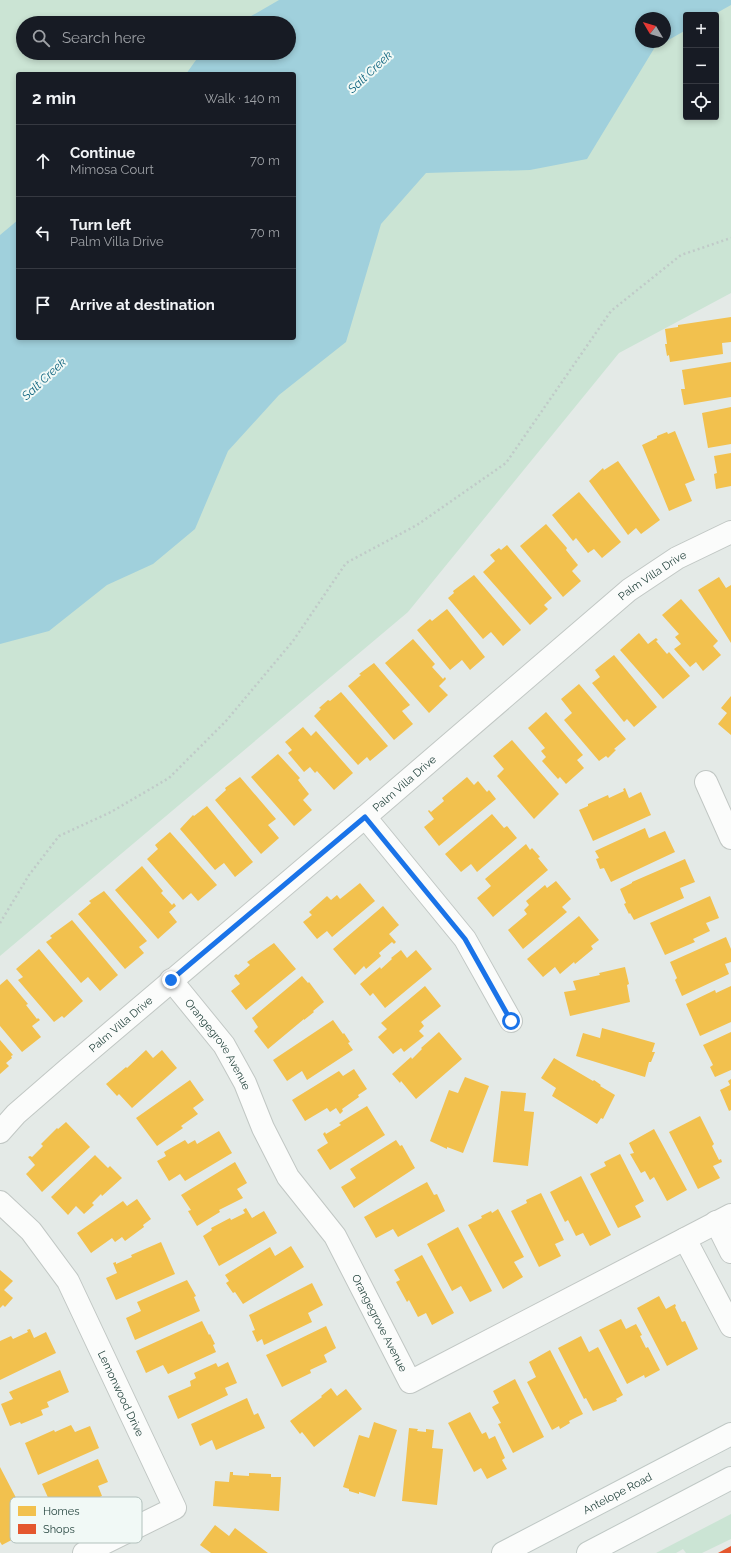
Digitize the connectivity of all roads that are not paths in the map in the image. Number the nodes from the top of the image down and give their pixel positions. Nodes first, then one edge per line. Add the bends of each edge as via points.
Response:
1 (731, 532) edge
2 (706, 782) dead end
3 (365, 817) junction
4 (731, 838) edge
5 (171, 980) junction
6 (511, 1021) dead end
7 (0, 1132) edge
8 (0, 1202) edge
9 (724, 1219) edge
10 (685, 1239) junction
11 (731, 1252) edge
12 (731, 1326) edge
13 (731, 1434) edge
14 (731, 1478) edge
15 (142, 1524) edge
16 (104, 1543) edge
17 (84, 1553) edge
18 (503, 1553) edge
19 (588, 1553) edge

1 - 3 street, Palm Villa Drive via 677,558 629,590
2 - 4 street
3 - 5 street, Palm Villa Drive
3 - 6 street via 465,939
5 - 7 street, Palm Villa Drive via 16,1114
5 - 10 street, Orangegrove Avenue via 224,1045 245,1083 263,1128 288,1177 335,1236 410,1382
8 - 15 street, Lemonwood Drive via 30,1230 68,1281 175,1508
9 - 10 street, Orangegrove Avenue
9 - 11 street
10 - 12 street
13 - 18 street, Antelope Road
14 - 19 street
16 - 17 street, Lemonwood Drive

